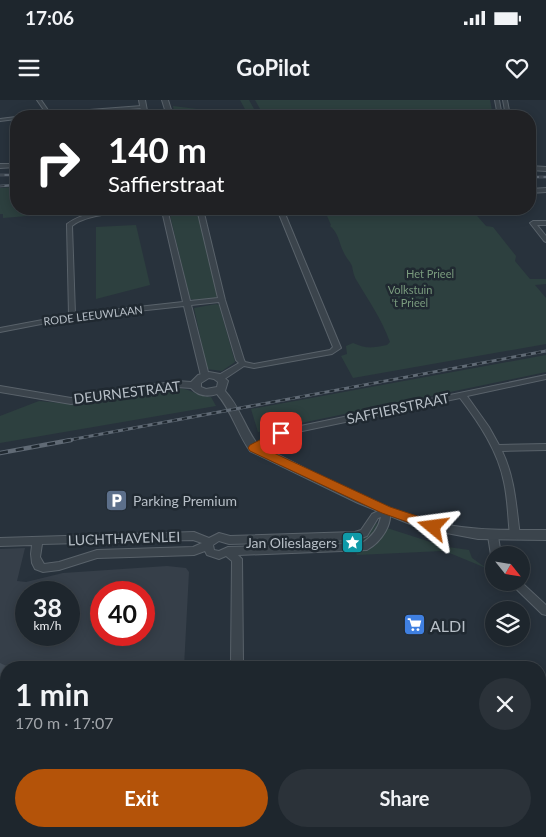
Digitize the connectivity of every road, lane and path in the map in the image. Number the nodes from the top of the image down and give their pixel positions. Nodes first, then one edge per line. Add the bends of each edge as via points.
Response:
1 (497, 101) edge
2 (505, 101) edge
3 (144, 105) edge
4 (84, 110) edge
5 (97, 215) edge
6 (165, 215) edge
7 (201, 215) edge
8 (282, 215) edge
9 (546, 223) edge
10 (546, 227) edge
11 (538, 229) junction
12 (546, 240) edge
13 (222, 300) junction
14 (188, 304) junction
15 (72, 316) junction
16 (0, 330) edge
17 (243, 364) junction
18 (205, 376) junction
19 (546, 377) edge
20 (220, 378) junction
21 (195, 385) junction
22 (0, 389) edge
23 (219, 390) junction
24 (462, 395) junction
25 (546, 447) edge
26 (254, 448) junction
27 (496, 448) junction
28 (386, 510) junction
29 (546, 535) edge
30 (493, 536) junction
31 (515, 536) junction
32 (307, 538) junction
33 (229, 540) junction
34 (38, 541) junction
35 (0, 542) edge
36 (208, 543) junction
37 (495, 546) edge
38 (308, 549) junction
39 (228, 552) junction
40 (524, 591) edge
41 (546, 611) edge
42 (239, 661) edge

1 - 2 street
3 - 4 street
5 - 15 street via 74,220 69,225
6 - 14 street
7 - 13 street
8 - 17 street via 337,348 332,352 254,366
9 - 11 street via 533,223
10 - 11 street
11 - 12 street
13 - 14 street, RODE LEEUWLAAN
13 - 17 street
14 - 15 street, RODE LEEUWLAAN
14 - 18 street
15 - 16 street, RODE LEEUWLAAN
17 - 20 street
18 - 20 street
18 - 21 street, DEURNESTRAAT
19 - 24 street, SAFFIERSTRAAT
20 - 23 street via 224,384
21 - 22 street, DEURNESTRAAT via 177,384 71,401
21 - 23 street, DEURNESTRAAT via 203,392
23 - 26 street
24 - 26 street, SAFFIERSTRAAT via 286,432
24 - 27 street via 490,434
25 - 27 street
26 - 28 street
27 - 31 street via 510,486
28 - 30 street via 433,527
28 - 32 street, LUCHTHAVENLEI via 376,516 360,535
28 - 38 street via 386,521 369,544 359,548
29 - 31 street
30 - 31 street
30 - 37 street
32 - 33 street, LUCHTHAVENLEI
32 - 38 street
33 - 36 street, LUCHTHAVENLEI via 220,537
33 - 39 street
34 - 35 street, LUCHTHAVENLEI
34 - 36 street, LUCHTHAVENLEI via 194,536
34 - 36 street, LUCHTHAVENLEI via 36,561 43,568 97,554 194,551
36 - 39 street via 212,554
38 - 39 street
39 - 42 street via 237,559
40 - 41 street

